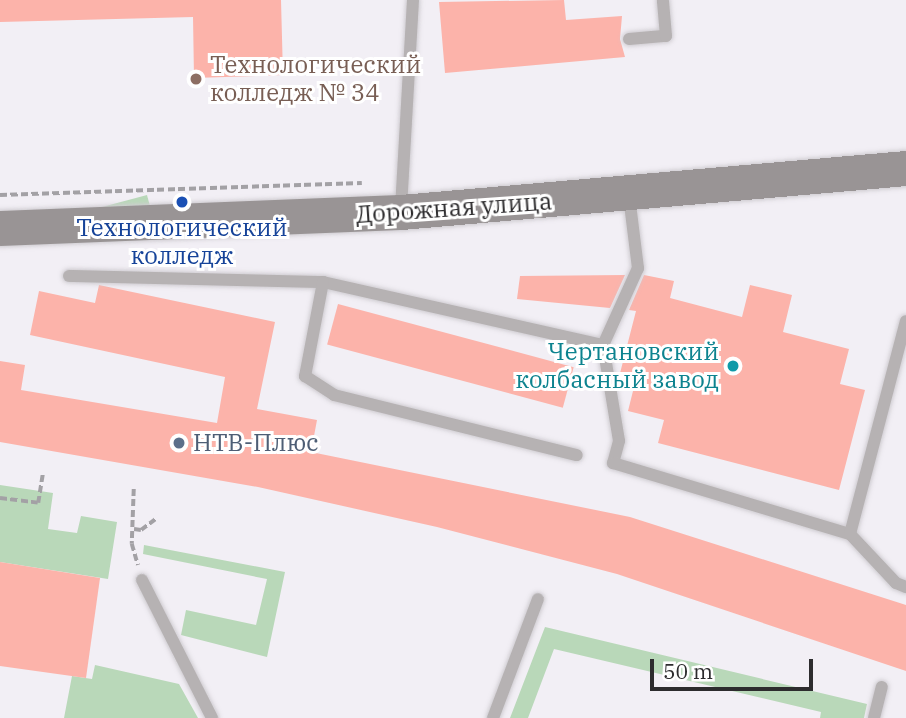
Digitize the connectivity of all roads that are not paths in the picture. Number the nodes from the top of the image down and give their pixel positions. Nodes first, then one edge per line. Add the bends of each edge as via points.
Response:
1 (413, 0) edge
2 (663, 0) edge
3 (629, 39) dead end
4 (906, 168) edge
5 (629, 196) junction
6 (401, 212) junction
7 (0, 228) edge
8 (69, 276) dead end
9 (323, 282) junction
10 (906, 321) edge
11 (603, 345) junction
12 (577, 455) dead end
13 (850, 534) junction
14 (142, 580) dead end
15 (906, 587) edge
16 (538, 599) dead end
17 (882, 687) dead end
18 (212, 718) edge
19 (493, 718) edge
20 (874, 718) edge

1 - 6 lane
2 - 3 lane via 666,36
4 - 5 main road, Дорожная улица
5 - 6 main road, Дорожная улица
5 - 11 lane via 638,268
6 - 7 main road, Дорожная улица
8 - 9 lane
9 - 11 lane
9 - 12 lane via 305,376 334,395
10 - 13 lane
11 - 13 lane via 619,441 613,463
13 - 15 lane via 895,583
14 - 18 lane
16 - 19 lane
17 - 20 lane

